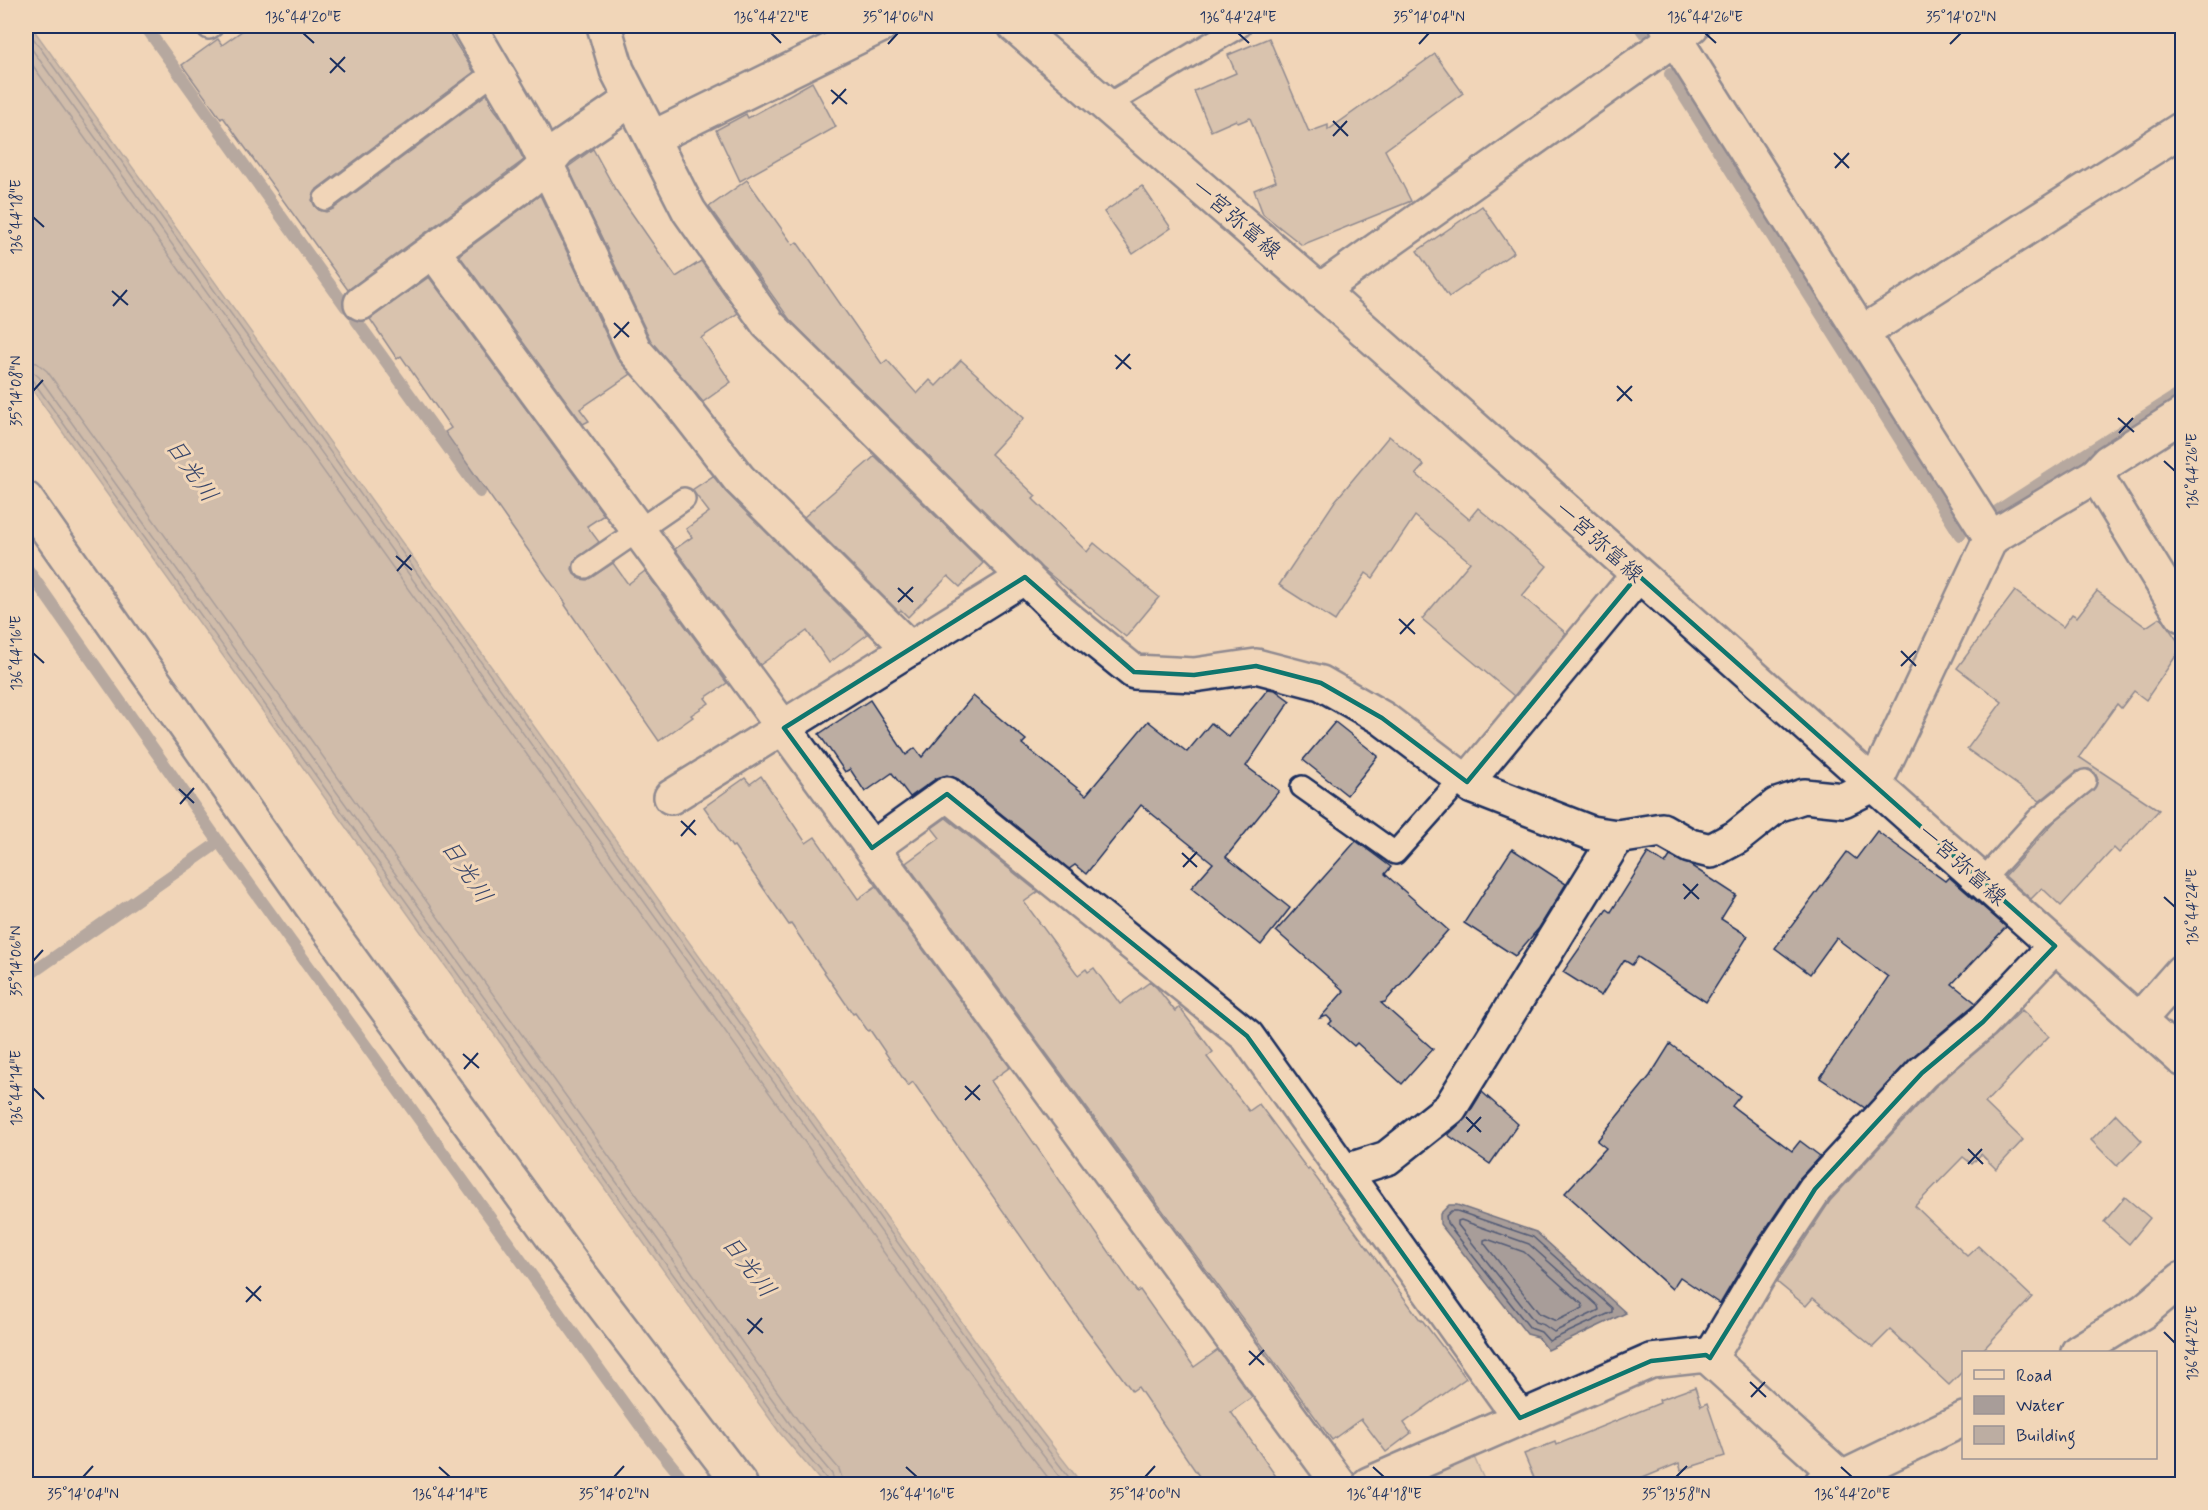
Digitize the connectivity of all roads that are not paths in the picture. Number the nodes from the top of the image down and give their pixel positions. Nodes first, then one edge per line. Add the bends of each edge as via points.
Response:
1 (470, 26) edge
2 (604, 26) edge
3 (880, 26) edge
4 (1016, 26) edge
5 (1240, 26) edge
6 (1678, 29) edge
7 (495, 72) junction
8 (632, 99) junction
9 (1107, 105) junction
10 (2182, 129) edge
11 (652, 138) junction
12 (546, 165) junction
13 (325, 200) dead end
14 (433, 251) junction
15 (1319, 291) junction
16 (361, 303) dead end
17 (1862, 333) junction
18 (2182, 415) edge
19 (2096, 475) junction
20 (684, 499) dead end
21 (26, 500) edge
22 (639, 530) junction
23 (1991, 538) junction
24 (585, 567) dead end
25 (1638, 575) junction
26 (1025, 577) junction
27 (2182, 615) edge
28 (910, 649) junction
29 (784, 728) junction
30 (1464, 780) junction
31 (2085, 781) dead end
32 (1875, 784) junction
33 (1302, 787) dead end
34 (671, 797) dead end
35 (1617, 837) junction
36 (872, 848) junction
37 (1982, 880) junction
38 (2055, 946) junction
39 (2182, 971) edge
40 (2139, 1020) junction
41 (2182, 1059) edge
42 (1343, 1172) junction
43 (2182, 1279) edge
44 (2081, 1351) edge
45 (1710, 1358) junction
46 (1520, 1418) junction
47 (1962, 1420) edge
48 (1837, 1482) edge
49 (740, 1485) edge
50 (1339, 1485) edge
51 (1369, 1485) edge

1 - 7 street
2 - 8 street via 617,69
3 - 11 street
4 - 9 street, 一宮弥富線
5 - 9 lane
6 - 15 street
6 - 17 street
7 - 12 street
7 - 13 lane
8 - 11 street
8 - 12 street via 559,148
9 - 15 street, 一宮弥富線
10 - 17 street
11 - 26 street via 689,211 768,324
12 - 14 street
12 - 28 street via 635,351 739,478
14 - 16 street
14 - 22 street
15 - 25 street, 一宮弥富線
17 - 23 street
18 - 19 street via 2108,462
19 - 23 street
19 - 27 street
20 - 22 lane
21 - 49 street via 575,1268
22 - 24 lane
22 - 29 street
23 - 32 street
25 - 30 street
25 - 32 street, 一宮弥富線
26 - 28 street
26 - 30 street via 1060,612 1134,672 1194,675 1256,666 1321,683 1382,718
28 - 29 street
29 - 34 street
29 - 36 street
30 - 33 lane via 1395,853
30 - 35 street via 1591,833
31 - 37 lane via 2038,819
32 - 35 street via 1843,800 1804,796 1777,805 1737,837 1711,851 1690,846 1662,830
32 - 37 street, 一宮弥富線
35 - 42 street via 1450,1108 1387,1158
36 - 42 street via 947,794 1246,1036
36 - 50 street
37 - 38 street, 一宮弥富線
38 - 40 street, 一宮弥富線
38 - 45 street via 1983,1022 1922,1073 1815,1189
39 - 40 street
40 - 41 street, 一宮弥富線
42 - 46 street
43 - 44 street via 2144,1311
45 - 46 street via 1706,1354 1651,1361
45 - 48 street
46 - 51 street
47 - 48 street

